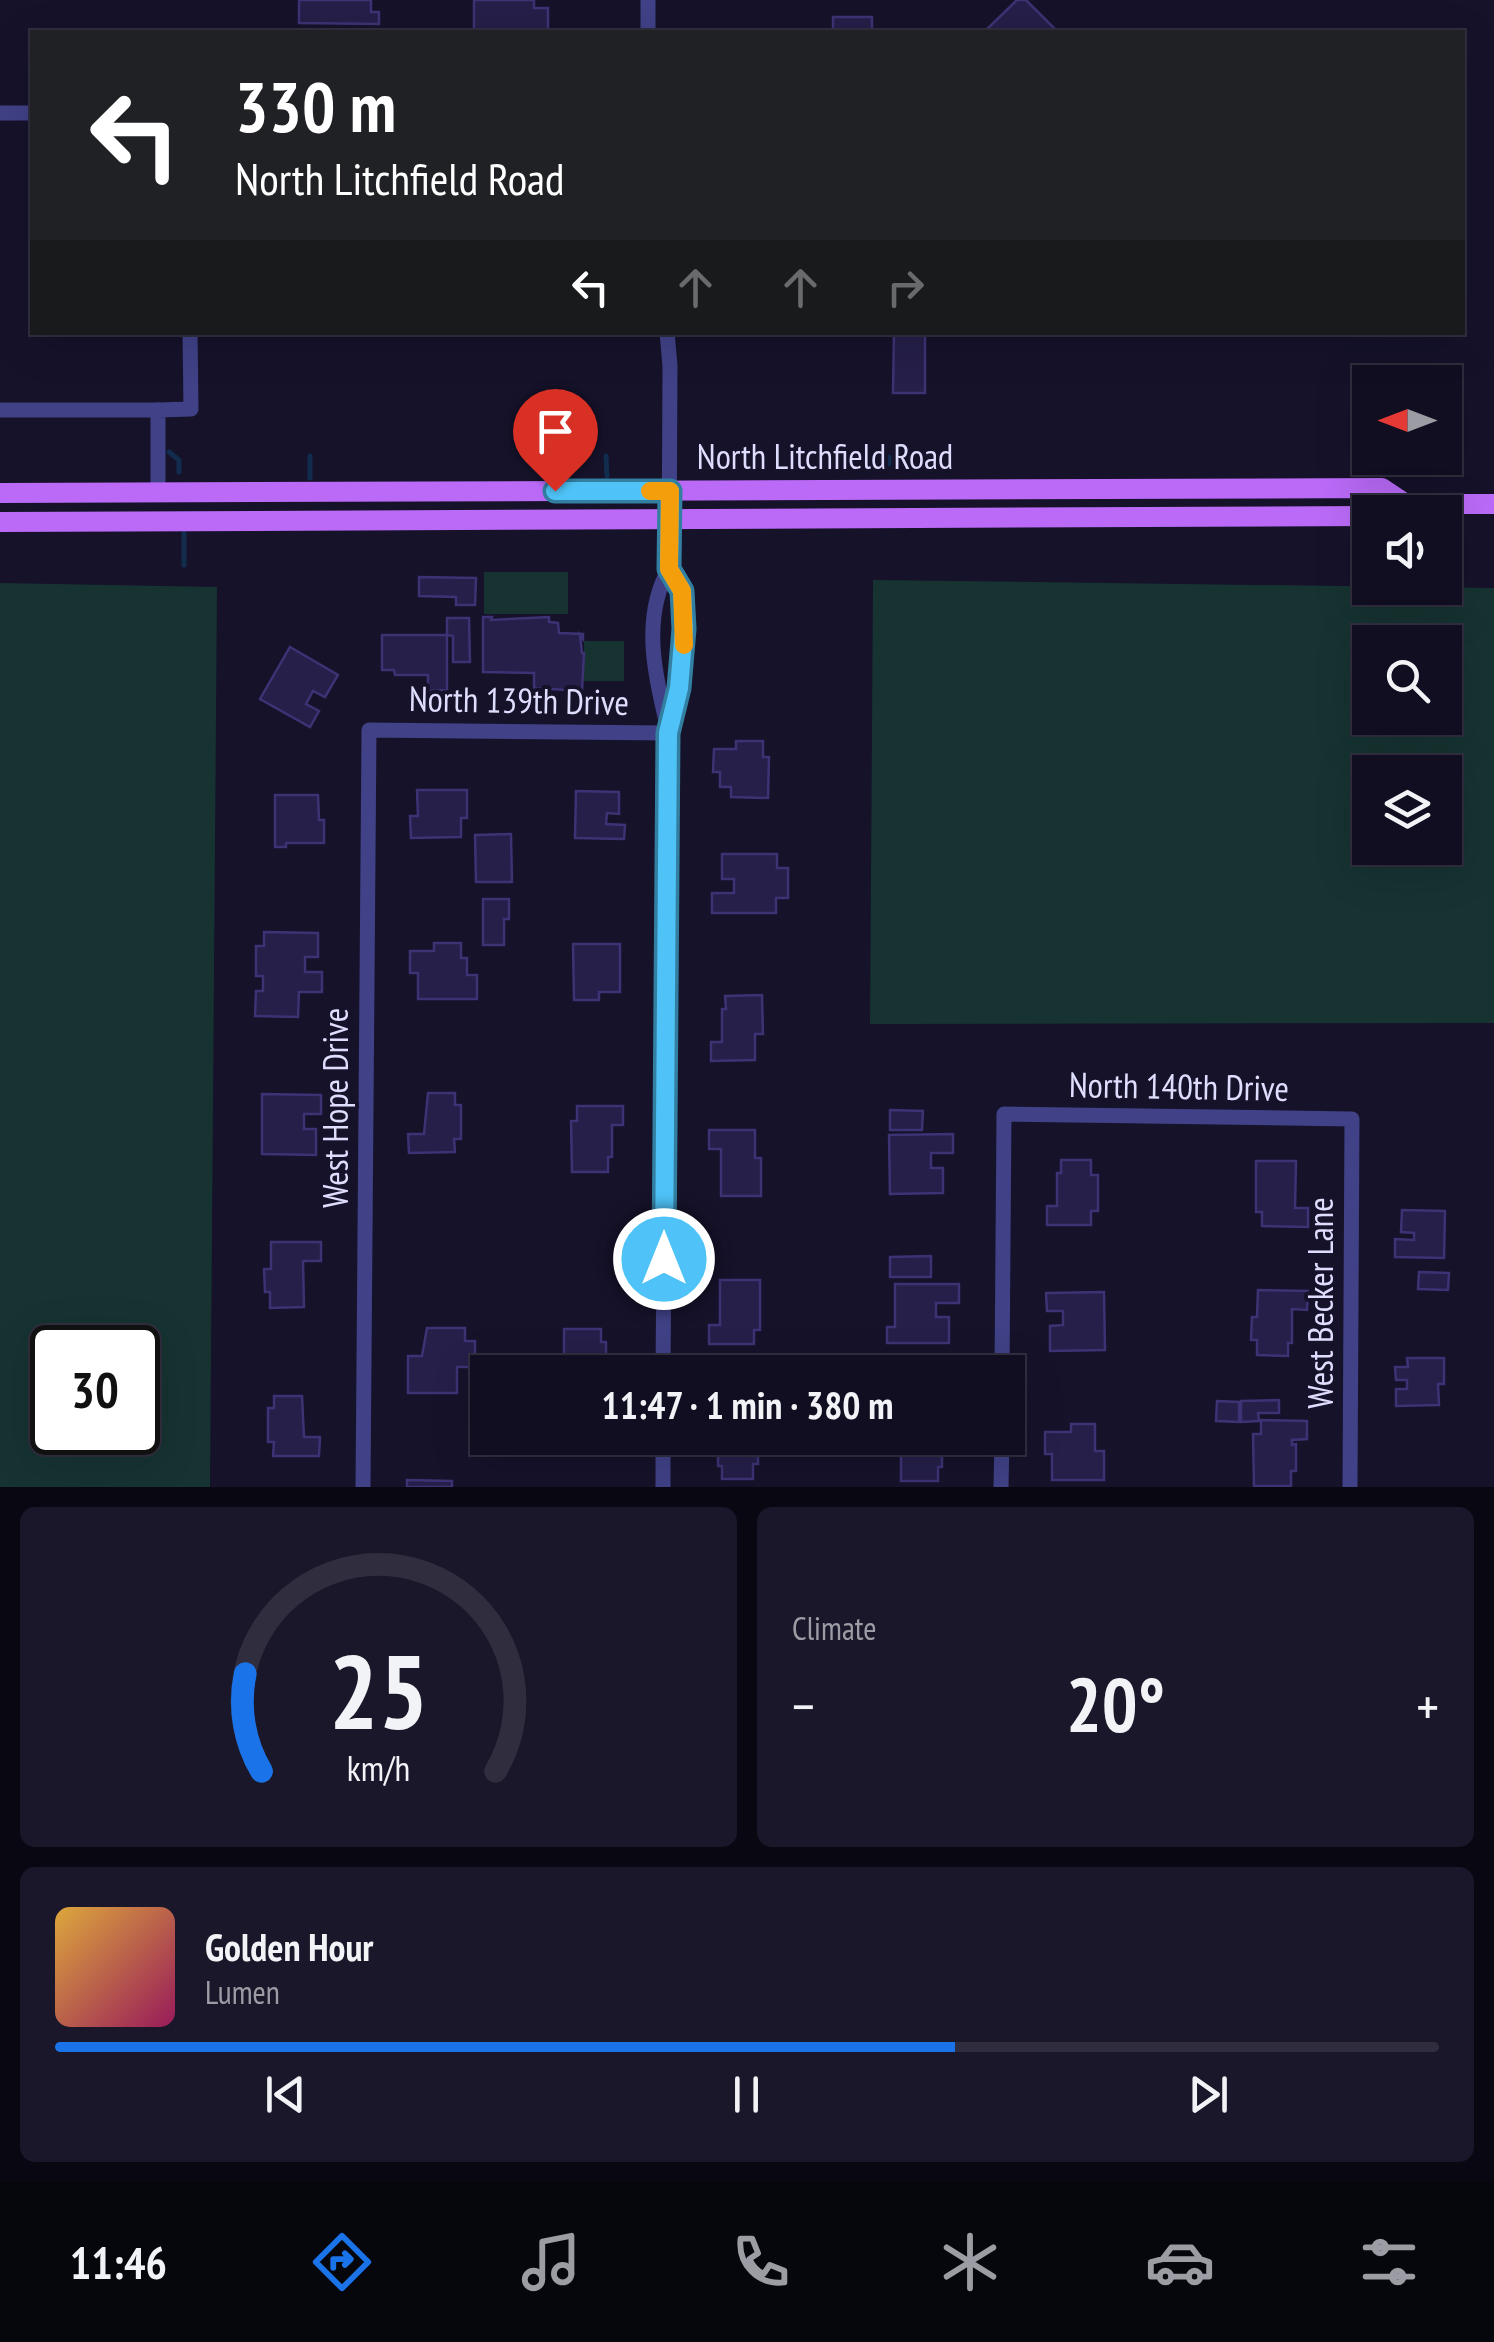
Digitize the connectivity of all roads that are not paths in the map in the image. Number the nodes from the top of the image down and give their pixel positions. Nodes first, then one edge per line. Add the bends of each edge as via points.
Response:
1 (648, 0) edge
2 (648, 30) edge
3 (0, 113) edge
4 (30, 114) edge
5 (190, 335) edge
6 (667, 335) edge
7 (0, 410) edge
8 (158, 410) junction
9 (996, 489) junction
10 (670, 491) junction
11 (0, 493) edge
12 (158, 493) junction
13 (1388, 495) edge
14 (1494, 504) edge
15 (1462, 505) edge
16 (0, 510) edge
17 (1352, 516) edge
18 (669, 519) junction
19 (909, 519) junction
20 (0, 522) edge
21 (669, 569) junction
22 (654, 628) junction
23 (684, 629) junction
24 (369, 730) joint
25 (668, 733) junction
26 (1352, 1119) joint
27 (664, 1355) edge
28 (1002, 1355) edge
29 (663, 1455) edge
30 (1002, 1455) edge
31 (363, 1487) edge
32 (663, 1487) edge
33 (1001, 1487) edge
34 (1350, 1487) edge

1 - 2 street
3 - 4 street
5 - 8 street via 191,410
6 - 10 street
7 - 8 street
8 - 12 street
9 - 10 main road, North Litchfield Road
9 - 13 main road, North Litchfield Road via 1382,488
9 - 19 main road via 982,505 926,507
10 - 12 main road, North Litchfield Road
10 - 18 street
11 - 12 main road, North Litchfield Road
12 - 16 main road via 133,509
14 - 15 main road, North Litchfield Road
17 - 19 main road, North Litchfield Road
18 - 19 main road, North Litchfield Road
18 - 20 main road, North Litchfield Road
18 - 21 street
21 - 22 street via 658,587
21 - 23 street via 682,591
22 - 23 street
22 - 25 street
23 - 25 street
24 - 25 street, North 139th Drive
24 - 31 street, West Hope Drive
25 - 27 street
26 - 28 street, North 140th Drive via 1004,1114
26 - 34 street, West Becker Lane
29 - 32 street
30 - 33 street

